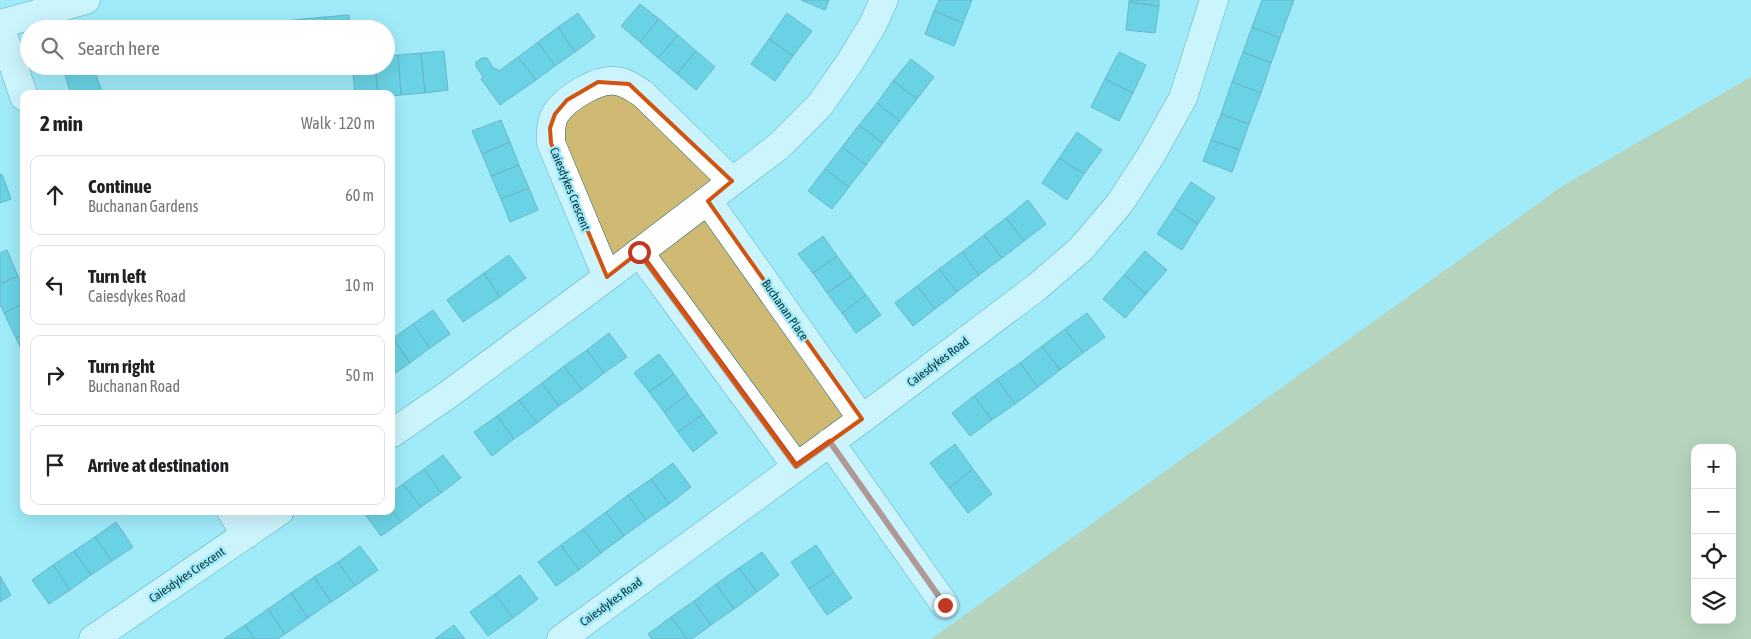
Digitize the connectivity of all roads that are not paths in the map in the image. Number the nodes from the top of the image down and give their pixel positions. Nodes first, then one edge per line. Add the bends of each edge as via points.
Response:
1 (86, 0) edge
2 (884, 0) edge
3 (1214, 0) edge
4 (0, 25) edge
5 (22, 90) edge
6 (732, 181) junction
7 (708, 201) junction
8 (639, 252) junction
9 (607, 277) junction
10 (862, 419) junction
11 (395, 431) edge
12 (830, 442) junction
13 (796, 466) junction
14 (234, 515) edge
15 (274, 515) edge
16 (246, 535) junction
17 (945, 605) dead end
18 (93, 639) edge
19 (561, 639) edge

1 - 4 street
2 - 6 street via 872,26 820,105 779,146
3 - 10 street, Caiesdykes Road via 1183,98 1120,203 1082,249 1037,287
4 - 5 street
6 - 7 street
6 - 9 street, Caiesdykes Crescent via 629,84 614,80 598,82 567,100 550,128 552,143
7 - 8 street
7 - 10 street, Buchanan Place
8 - 9 street
8 - 13 street
9 - 11 street
10 - 12 street, Caiesdykes Road
12 - 13 street, Caiesdykes Road
12 - 17 street
13 - 19 street, Caiesdykes Road
14 - 16 street
15 - 16 street, Caiesdykes Crescent
16 - 18 street, Caiesdykes Crescent

